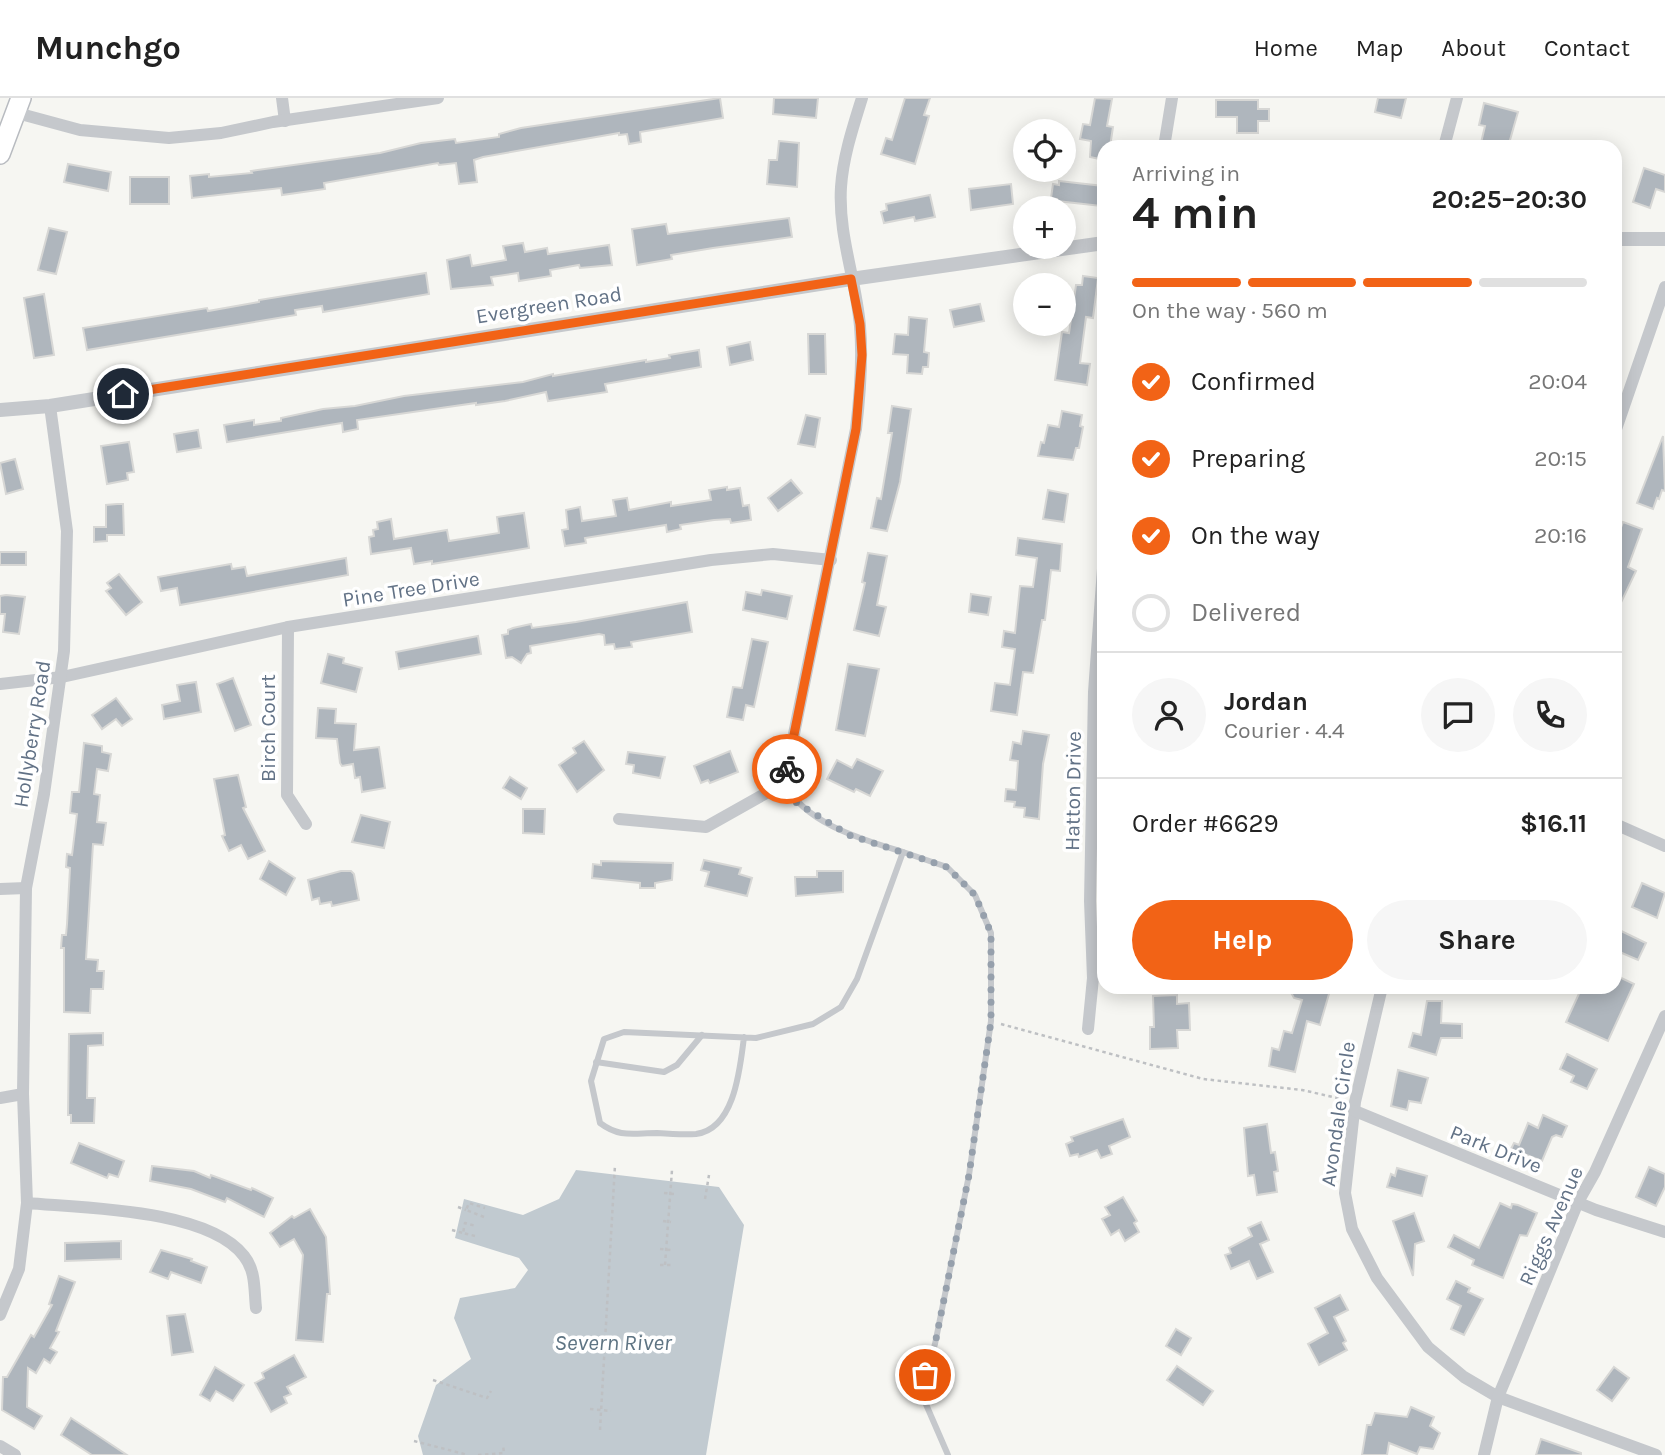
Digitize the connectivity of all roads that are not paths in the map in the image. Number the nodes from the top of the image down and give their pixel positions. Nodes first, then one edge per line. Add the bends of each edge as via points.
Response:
1 (282, 98) edge
2 (438, 98) edge
3 (862, 98) edge
4 (1172, 98) edge
5 (1457, 98) edge
6 (19, 106) edge
7 (285, 121) junction
8 (1165, 140) edge
9 (1446, 140) edge
10 (0, 154) edge
11 (1622, 239) edge
12 (1665, 239) edge
13 (1097, 244) edge
14 (851, 279) junction
15 (1665, 287) edge
16 (50, 406) junction
17 (0, 410) edge
18 (1622, 412) edge
19 (831, 560) junction
20 (288, 628) junction
21 (1097, 652) edge
22 (62, 677) junction
23 (0, 684) edge
24 (784, 783) junction
25 (619, 819) dead end
26 (306, 824) dead end
27 (1622, 827) edge
28 (1665, 846) edge
29 (903, 852) junction
30 (26, 888) junction
31 (0, 889) edge
32 (1380, 994) edge
33 (1665, 1016) edge
34 (1088, 1028) dead end
35 (702, 1035) junction
36 (744, 1038) junction
37 (596, 1062) junction
38 (23, 1094) junction
39 (0, 1098) edge
40 (1355, 1107) junction
41 (1578, 1202) junction
42 (27, 1203) junction
43 (1665, 1232) edge
44 (256, 1308) dead end
45 (0, 1315) edge
46 (1498, 1397) junction
47 (0, 1446) edge
48 (15, 1455) edge
49 (948, 1455) edge
50 (1484, 1455) edge
51 (1656, 1455) edge

1 - 7 street
2 - 7 street
3 - 14 street via 841,188
4 - 8 street
5 - 9 street
6 - 7 street via 80,130 141,137 221,133
6 - 10 main road
11 - 12 street
13 - 14 street, Evergreen Road
14 - 16 street, Evergreen Road
14 - 19 street via 860,324 860,390
15 - 18 street
16 - 17 street, Evergreen Road
16 - 22 street, Hollyberry Road via 67,531
19 - 20 street, Pine Tree Drive via 774,554 711,560
19 - 24 street
20 - 22 street, Pine Tree Drive
20 - 26 street, Birch Court via 287,795
21 - 34 street, Hatton Drive via 1090,901 1093,978
22 - 23 street, Pine Tree Drive
22 - 30 street, Hollyberry Road
24 - 25 street via 706,827
24 - 29 lane via 794,801 849,835
27 - 28 street
29 - 36 lane via 858,979 841,1007 813,1024
29 - 49 lane via 947,867 975,895 991,933 991,1021 969,1175 925,1375 925,1402
30 - 31 street
30 - 38 street, Hollyberry Road
32 - 40 street, Avondale Circle
33 - 41 street, Riggs Avenue
35 - 36 lane
35 - 37 lane via 677,1065 664,1072
35 - 37 lane via 624,1032 604,1040
36 - 37 lane via 730,1102 721,1121 699,1134 614,1133 600,1123 594,1106 591,1081
38 - 39 street
38 - 42 street, Hollyberry Road
40 - 41 street, Park Drive
40 - 46 street, Avondale Circle via 1345,1193 1352,1229 1385,1291 1439,1359
41 - 43 street, Park Drive
41 - 46 street, Riggs Avenue
42 - 44 street via 139,1213 205,1228 245,1257 253,1273
42 - 45 street, Hollyberry Road via 19,1269
46 - 50 street, Riggs Avenue
46 - 51 street, Avondale Circle
47 - 48 street

